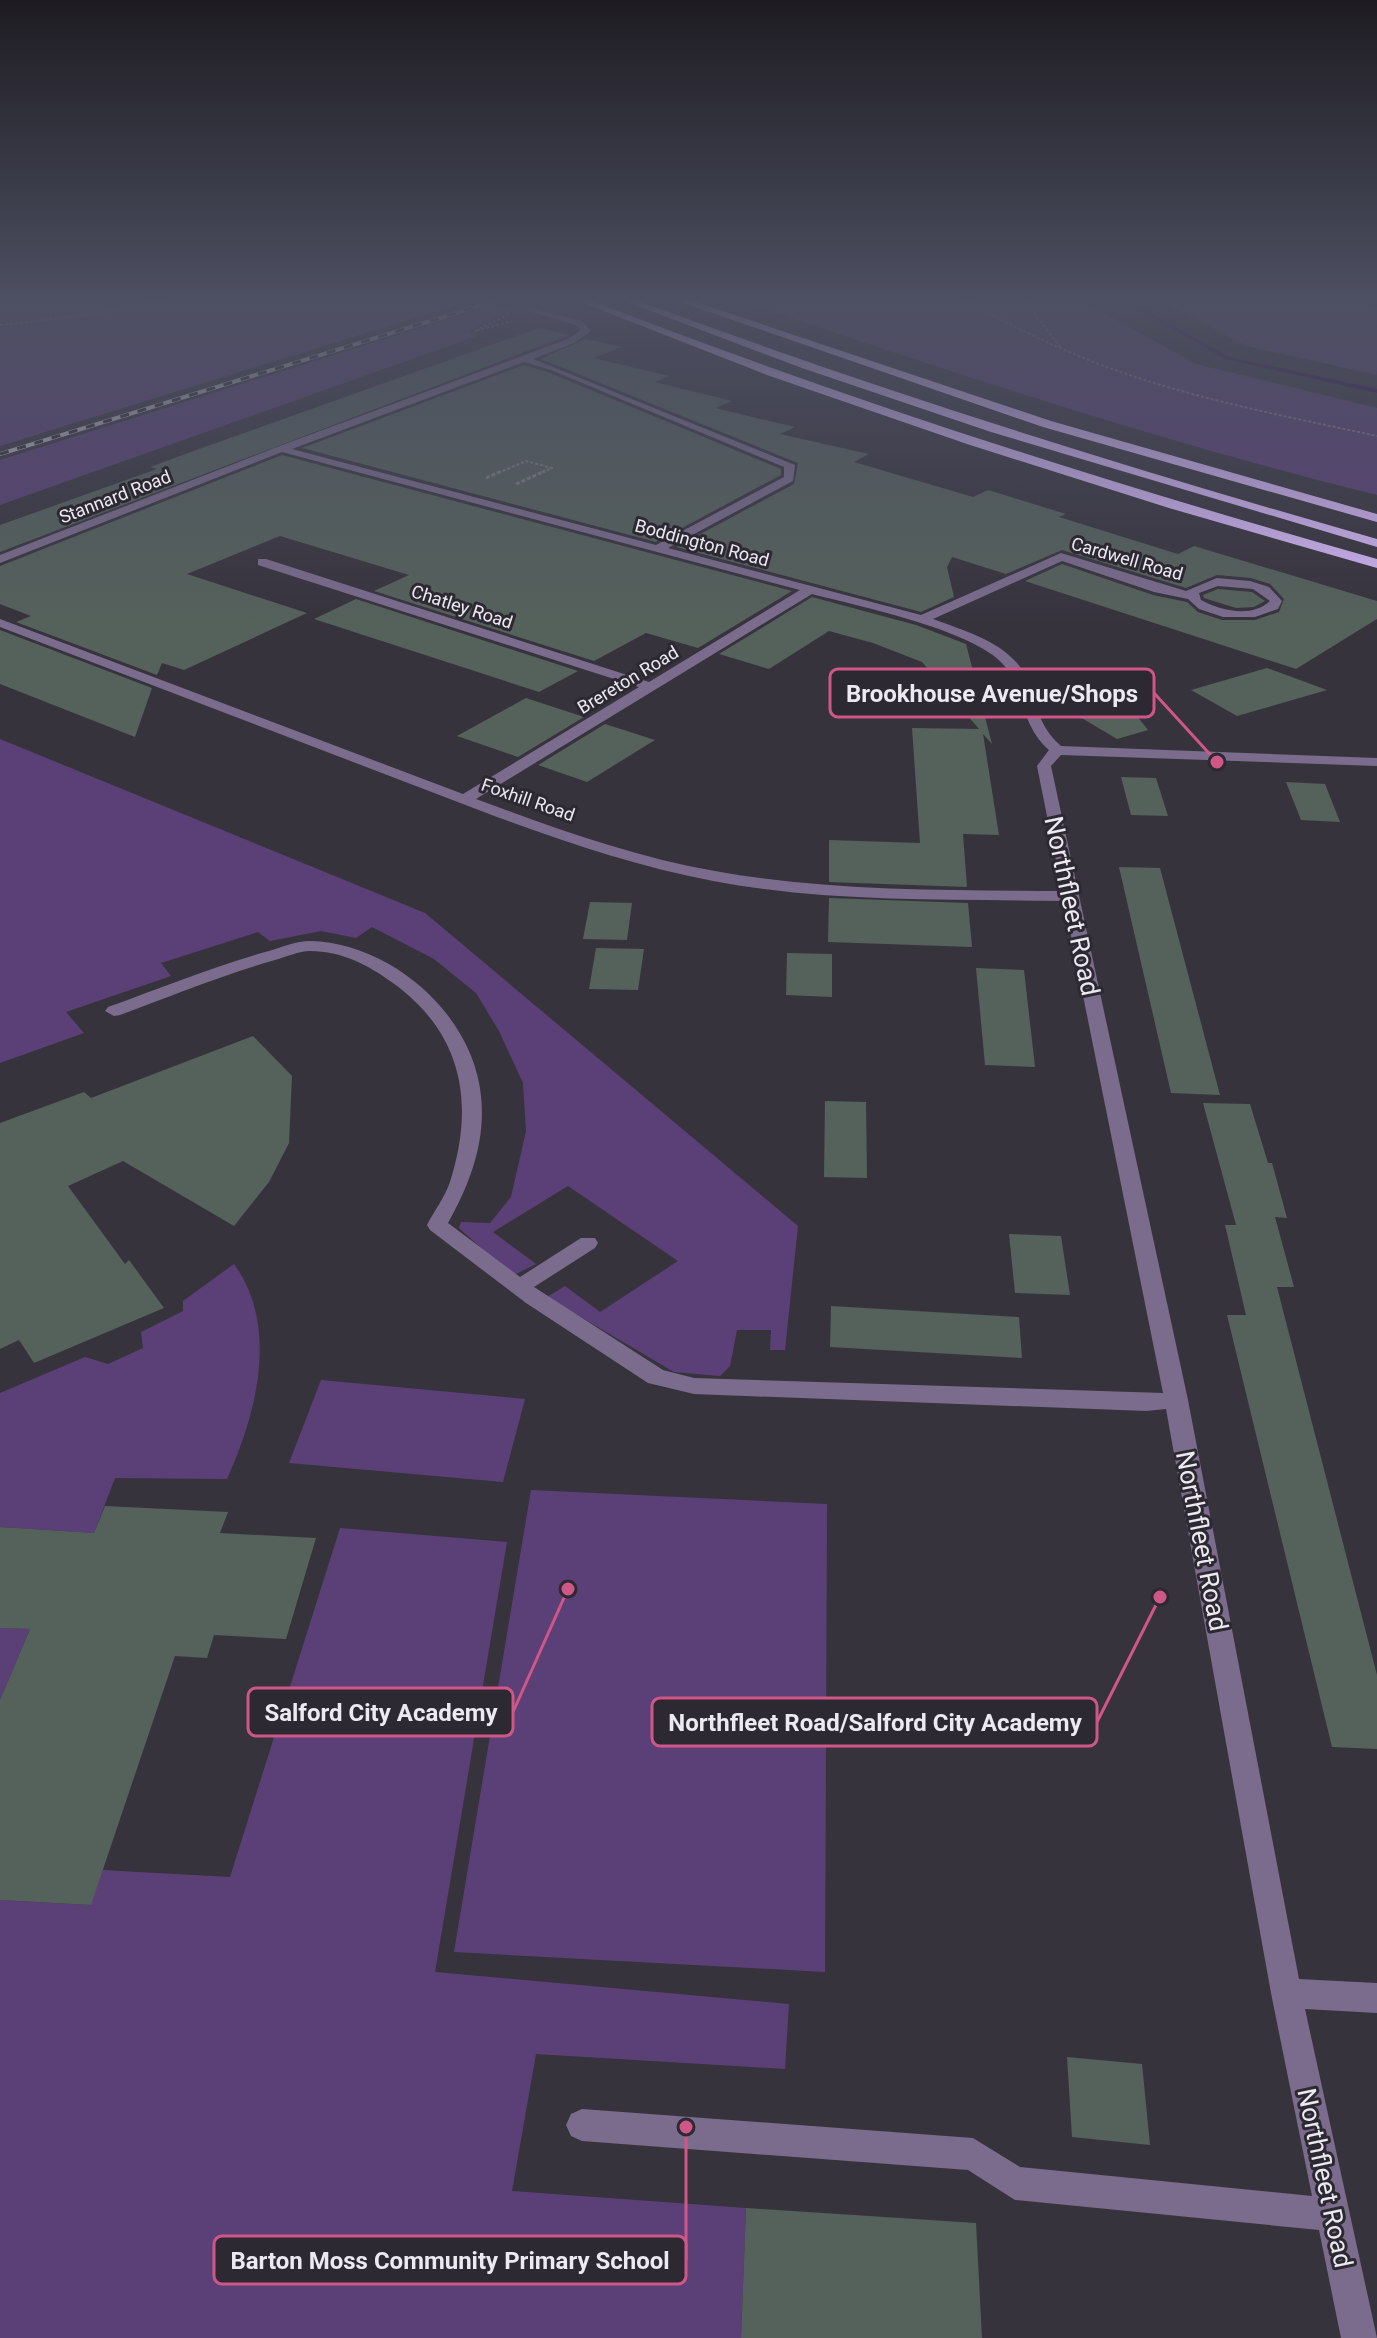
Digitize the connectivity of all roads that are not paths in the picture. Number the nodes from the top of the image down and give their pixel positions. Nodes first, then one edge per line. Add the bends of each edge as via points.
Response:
1 (394, 406) edge
2 (647, 406) edge
3 (865, 406) edge
4 (923, 406) edge
5 (992, 406) edge
6 (281, 449) junction
7 (1377, 518) edge
8 (1377, 543) edge
9 (657, 549) junction
10 (0, 559) edge
11 (262, 562) dead end
12 (1377, 564) edge
13 (809, 590) junction
14 (1191, 596) junction
15 (922, 619) junction
16 (0, 623) edge
17 (652, 687) junction
18 (1057, 750) junction
19 (1377, 762) edge
20 (464, 800) junction
21 (1069, 896) junction
22 (114, 1011) dead end
23 (588, 1243) dead end
24 (519, 1287) junction
25 (1176, 1400) junction
26 (1286, 1993) junction
27 (1377, 1998) edge
28 (582, 2125) dead end
29 (1333, 2215) junction
30 (1359, 2338) edge

1 - 6 street, Stannard Road
2 - 9 street via 790,465 789,479
3 - 12 highway
4 - 8 highway
5 - 7 highway
6 - 9 street, Boddington Road
6 - 10 street, Stannard Road
9 - 13 street, Boddington Road
11 - 17 street, Chatley Road
13 - 15 street, Boddington Road
13 - 17 street, Brereton Road
14 - 14 street, Cardwell Road via 1197,587 1230,582 1265,590 1276,601 1267,611 1243,615 1203,607
14 - 15 street, Cardwell Road via 1061,557
15 - 18 street, Boddington Road via 985,644 1012,666 1040,735
16 - 20 street, Foxhill Road
17 - 20 street, Brereton Road
18 - 19 street
18 - 21 street, Northfleet Road via 1044,766
20 - 21 street, Foxhill Road via 631,857 764,884
21 - 25 street, Northfleet Road
22 - 24 street via 306,946 334,948 374,961 415,991 444,1023 464,1057 472,1096 471,1134 459,1185 437,1225
23 - 24 street
24 - 25 street via 656,1377 694,1386
25 - 26 street, Northfleet Road
26 - 27 street
26 - 29 street, Northfleet Road
28 - 29 street via 973,2154 1015,2183
29 - 30 street, Northfleet Road

